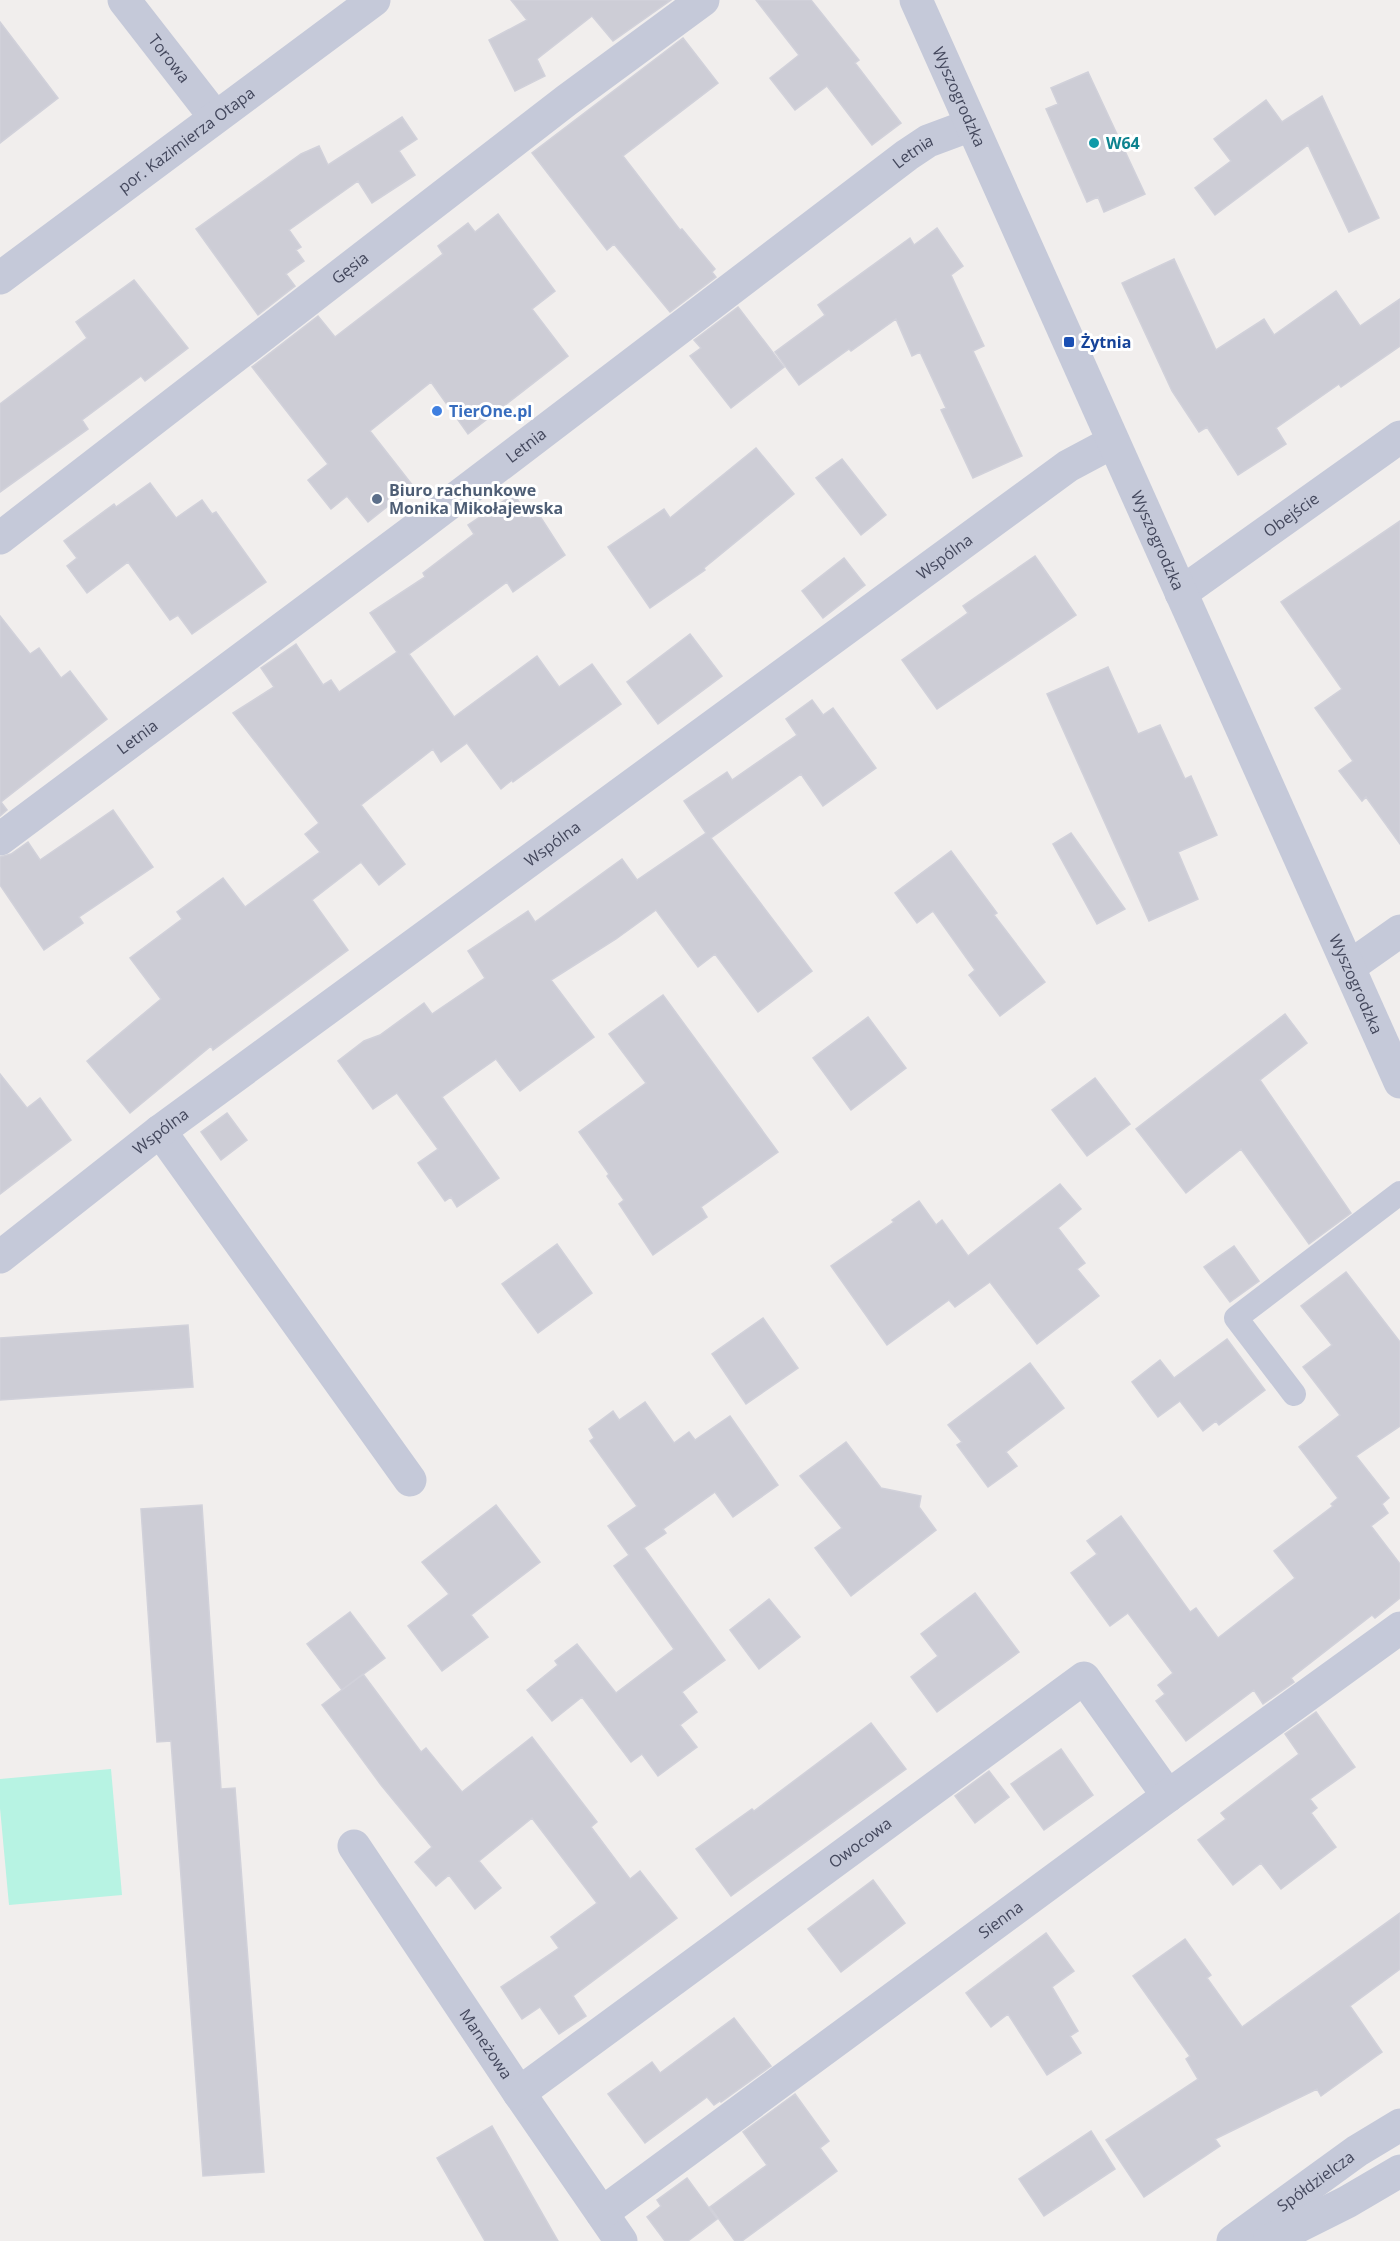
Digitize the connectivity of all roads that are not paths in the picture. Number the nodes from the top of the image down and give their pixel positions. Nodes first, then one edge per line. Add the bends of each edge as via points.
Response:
1 (124, 0) edge
2 (374, 0) edge
3 (703, 0) edge
4 (915, 0) edge
5 (215, 117) junction
6 (971, 125) junction
7 (0, 278) edge
8 (1400, 437) edge
9 (1113, 442) junction
10 (0, 538) edge
11 (1181, 594) junction
12 (0, 839) edge
13 (1400, 931) edge
14 (1349, 967) junction
15 (1400, 1082) edge
16 (160, 1131) junction
17 (1400, 1193) edge
18 (0, 1257) edge
19 (1294, 1394) dead end
20 (410, 1480) dead end
21 (1400, 1628) edge
22 (1168, 1796) junction
23 (354, 1846) dead end
24 (519, 2093) junction
25 (1400, 2125) edge
26 (1400, 2171) edge
27 (602, 2213) junction
28 (621, 2241) edge
29 (1233, 2241) edge
30 (1269, 2241) edge

1 - 5 street, Torowa
2 - 5 street, por. Kazimierza Otapa
3 - 10 street, Gęsia via 567,100
4 - 6 street, Wyszogrodzka
5 - 7 street, por. Kazimierza Otapa
6 - 9 street, Wyszogrodzka
6 - 12 street, Letnia via 915,149
8 - 11 street, Obejście
9 - 11 street, Wyszogrodzka
9 - 16 street, Wspólna via 1058,473
11 - 14 street, Wyszogrodzka
13 - 14 street
14 - 15 street, Wyszogrodzka
16 - 18 street, Wspólna
16 - 20 street
17 - 19 lane via 1236,1318
21 - 22 street, Sienna
22 - 24 street, Owocowa via 1084,1678
22 - 27 street, Sienna
23 - 24 street, Maneżowa
24 - 27 street, Maneżowa
25 - 29 street, Spółdzielcza via 1357,2151
26 - 30 street, Spółdzielcza
27 - 28 street, Maneżowa

